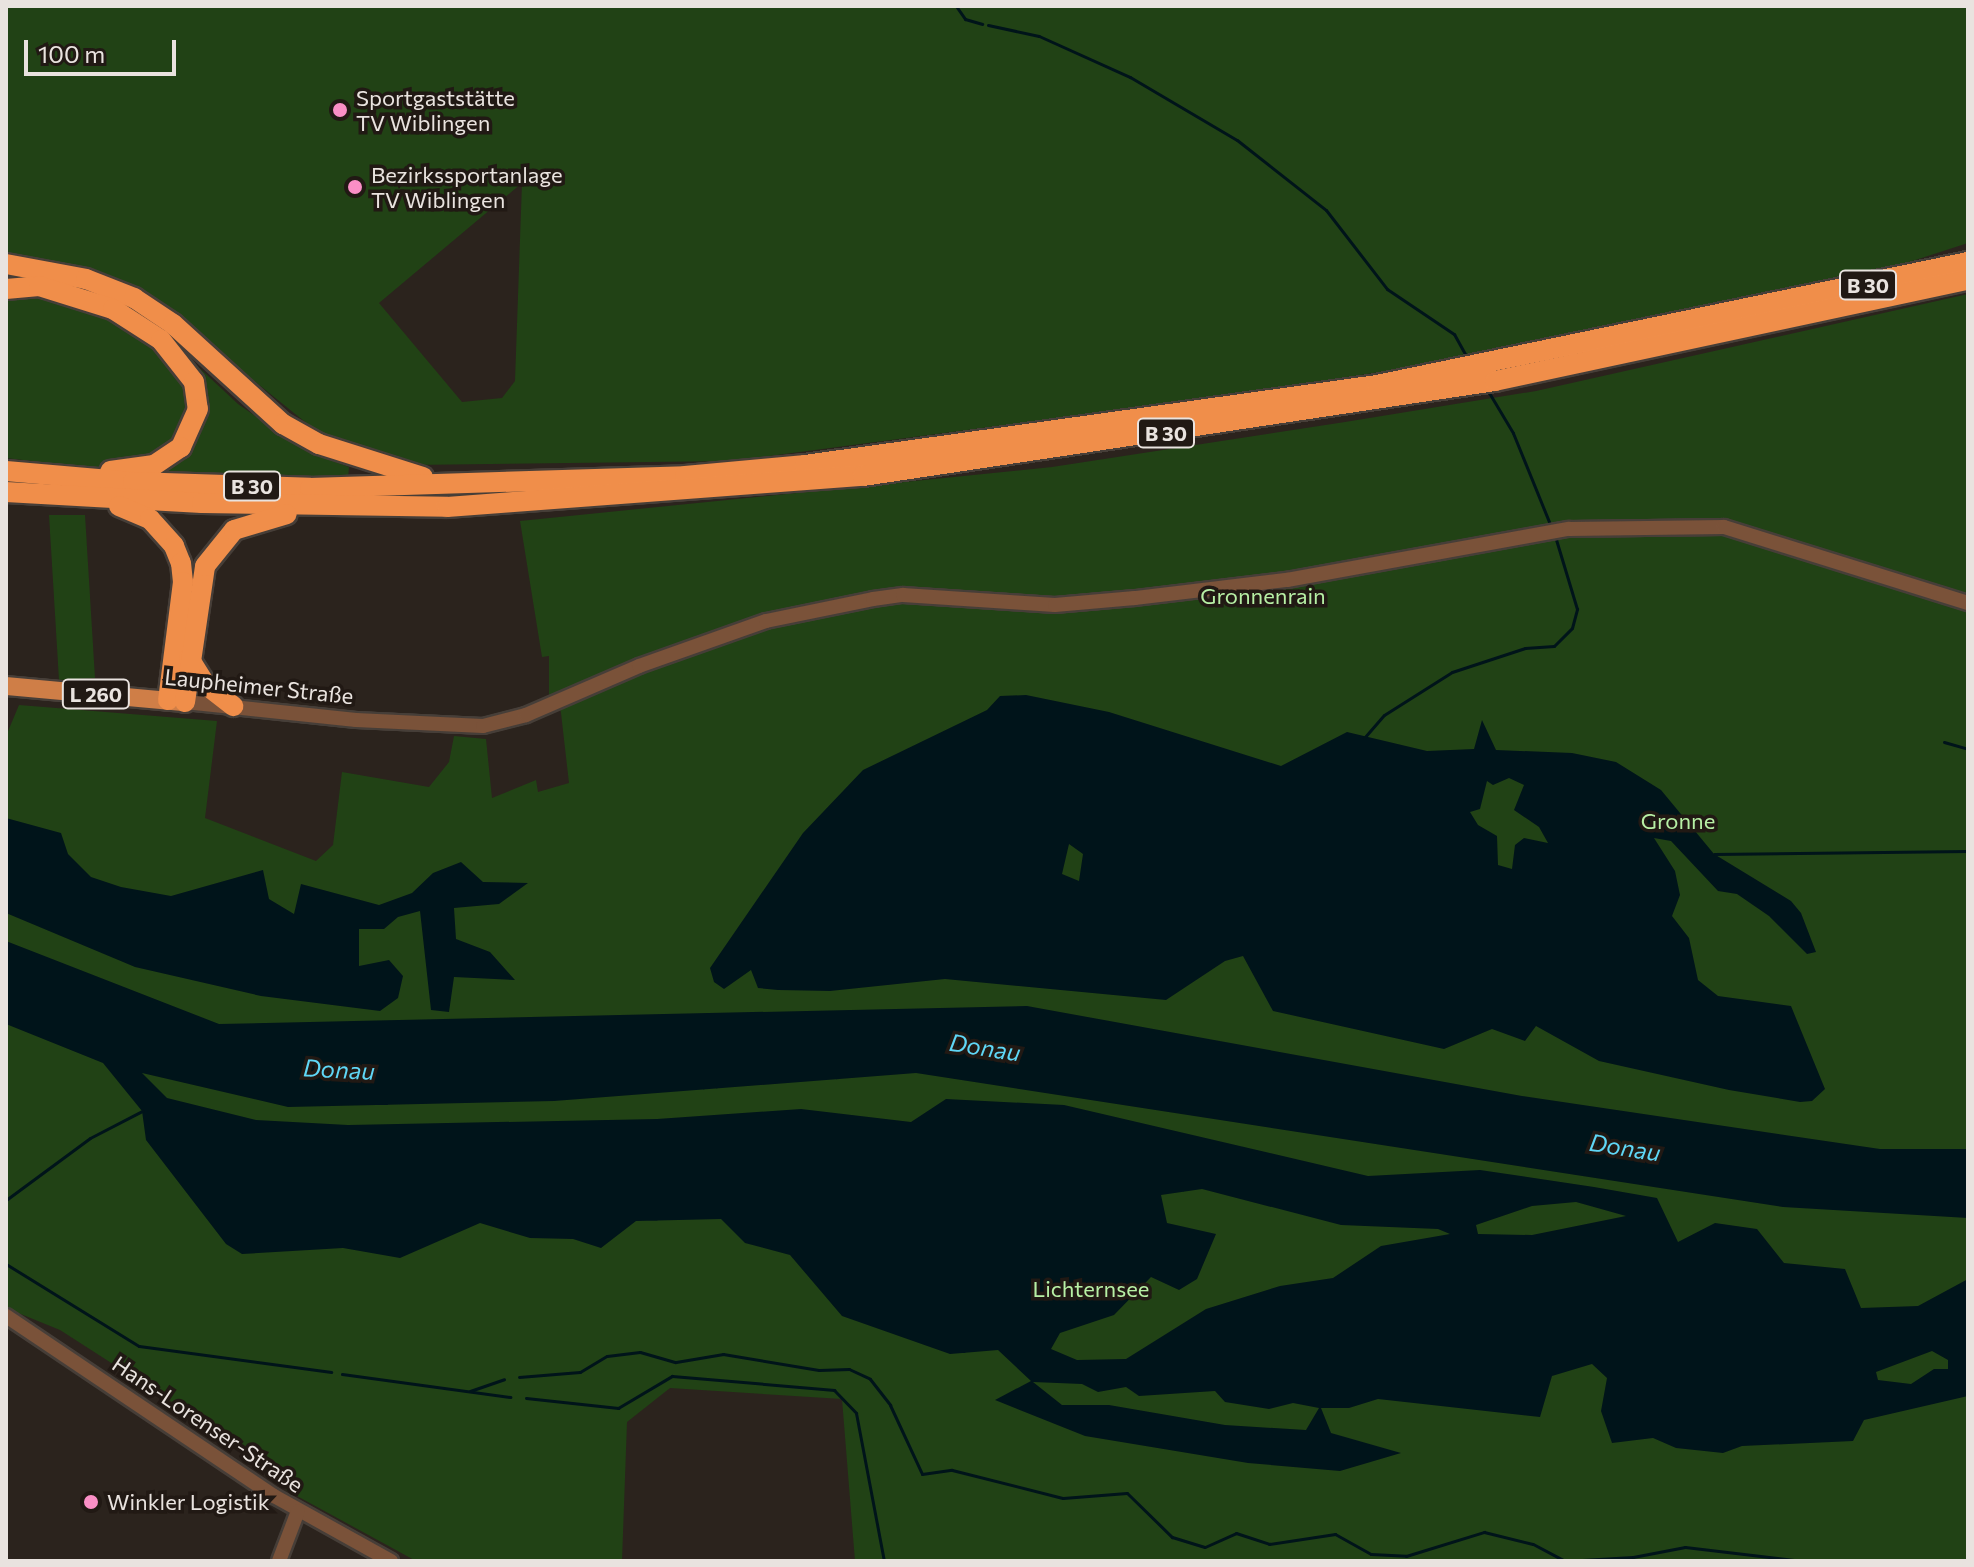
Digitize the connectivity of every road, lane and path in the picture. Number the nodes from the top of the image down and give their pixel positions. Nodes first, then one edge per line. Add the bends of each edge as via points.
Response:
1 (1968, 262) edge
2 (6, 264) edge
3 (1968, 280) edge
4 (6, 289) edge
5 (1554, 360) junction
6 (1466, 376) junction
7 (6, 471) edge
8 (58, 477) junction
9 (446, 483) junction
10 (6, 492) edge
11 (81, 496) junction
12 (330, 506) junction
13 (1968, 603) edge
14 (189, 658) junction
15 (6, 686) edge
16 (176, 701) junction
17 (233, 706) junction
18 (6, 1316) edge
19 (298, 1511) junction
20 (279, 1561) edge
21 (391, 1561) edge

1 - 5 highway, B 30
2 - 9 highway via 86,279 134,298 173,324 283,424 341,452
3 - 5 highway, B 30
4 - 8 highway via 39,286 113,309 161,340 194,382 198,409 193,428 168,456 124,471
5 - 6 highway, B 30
6 - 9 highway, B 30 via 892,455 685,476
6 - 12 highway, B 30 via 863,476 551,503
7 - 8 highway, B 30
8 - 9 highway, B 30 via 310,488
10 - 11 highway, B 30
11 - 12 highway, B 30
11 - 16 highway via 136,510 174,546 183,582
12 - 14 highway via 262,518 223,541 200,578
13 - 17 street, Laupheimer Straße via 1724,527 1562,530 1287,580 1135,598 1055,605 903,595 873,599 766,621 508,721 457,728
14 - 16 highway
14 - 17 highway via 205,684
15 - 16 main road, Laupheimer Straße / L 260
16 - 17 street, Laupheimer Straße
18 - 19 street, Hans-Lorenser-Straße
19 - 20 street
19 - 21 street, Hans-Lorenser-Straße

